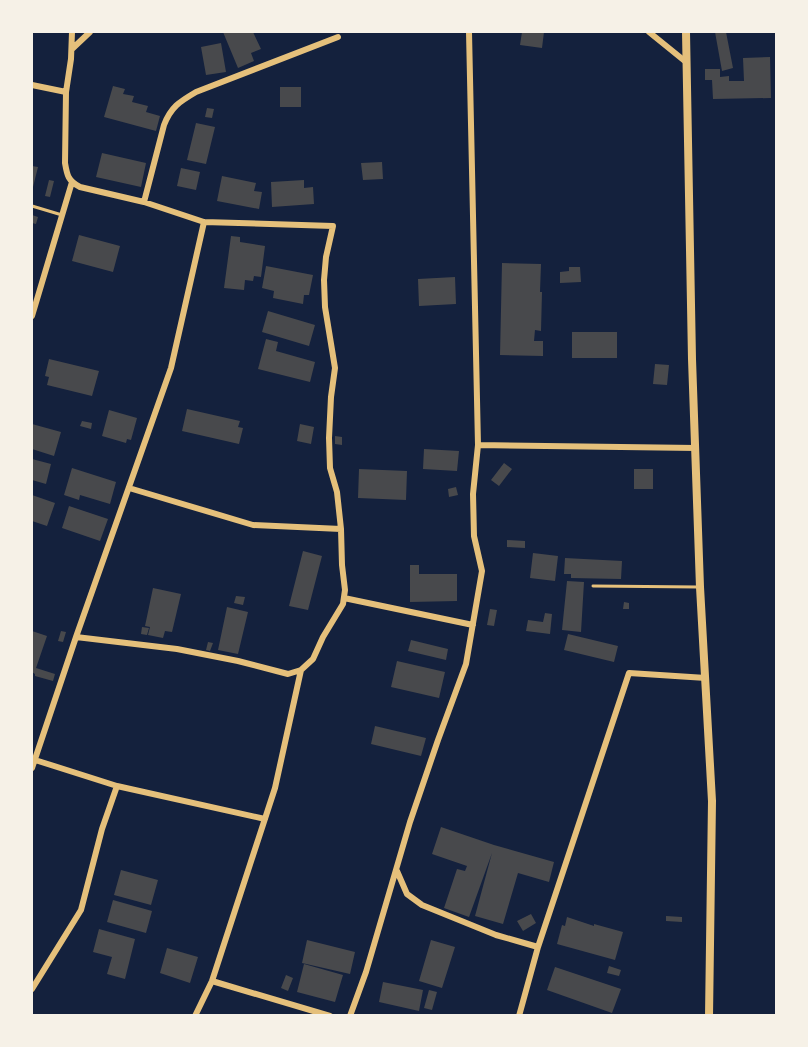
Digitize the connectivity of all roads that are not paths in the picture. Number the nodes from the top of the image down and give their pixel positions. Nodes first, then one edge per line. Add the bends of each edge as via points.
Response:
1 (72, 32) edge
2 (90, 32) edge
3 (469, 32) edge
4 (650, 32) edge
5 (686, 32) edge
6 (338, 37) dead end
7 (72, 49) junction
8 (686, 62) junction
9 (32, 85) edge
10 (66, 92) junction
11 (72, 183) junction
12 (144, 202) junction
13 (32, 206) edge
14 (62, 215) junction
15 (204, 222) junction
16 (32, 316) edge
17 (478, 445) junction
18 (696, 448) junction
19 (129, 488) junction
20 (341, 529) junction
21 (593, 586) dead end
22 (700, 587) junction
23 (344, 598) junction
24 (473, 624) junction
25 (76, 637) junction
26 (301, 670) junction
27 (706, 678) junction
28 (35, 760) junction
29 (32, 768) edge
30 (117, 786) junction
31 (265, 819) junction
32 (397, 871) junction
33 (538, 947) junction
34 (212, 981) junction
35 (32, 989) edge
36 (195, 1016) edge
37 (330, 1016) edge
38 (350, 1016) edge
39 (519, 1016) edge
40 (709, 1016) edge

1 - 7 street
2 - 7 street
3 - 17 street
4 - 8 street
5 - 8 street
6 - 12 street via 177,103 164,125
7 - 10 street
8 - 18 street
9 - 10 street
10 - 11 street via 65,163
11 - 12 street
11 - 14 street
12 - 15 street
13 - 14 lane
14 - 16 street
15 - 19 street via 171,368
15 - 20 street via 333,226 324,280 335,368 330,468
17 - 18 street
17 - 24 street via 474,536 482,570
18 - 22 street
19 - 20 street via 253,525
19 - 25 street
20 - 23 street
21 - 22 lane
22 - 27 street
23 - 24 street
23 - 26 street via 313,658
24 - 32 street via 466,664 434,750
25 - 26 street via 177,649 288,674
25 - 28 street
26 - 31 street
27 - 33 street via 629,673
27 - 40 street via 712,801
28 - 29 street
28 - 30 street
30 - 31 street
30 - 35 street via 81,910
31 - 34 street
32 - 33 street via 407,894 422,905 496,935
32 - 38 street
33 - 39 street
34 - 36 street
34 - 37 street

